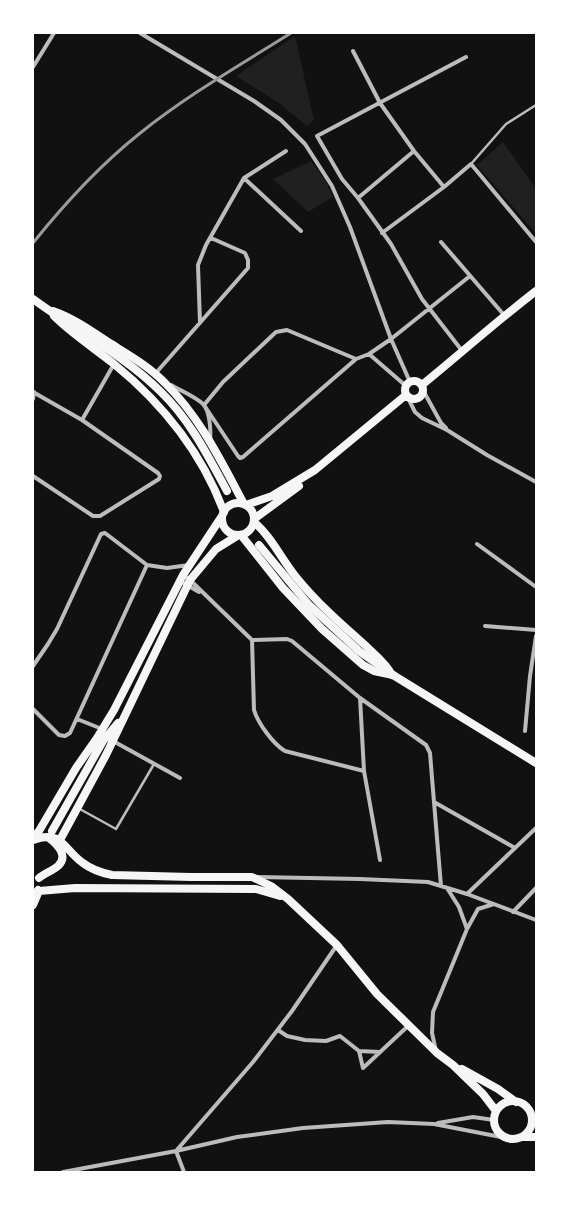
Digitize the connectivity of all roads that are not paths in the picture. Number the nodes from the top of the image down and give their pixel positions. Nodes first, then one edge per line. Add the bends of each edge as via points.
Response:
1 (54, 33) edge
2 (140, 33) edge
3 (354, 51) dead end
4 (466, 57) dead end
5 (33, 67) edge
6 (380, 103) junction
7 (536, 105) edge
8 (286, 151) dead end
9 (414, 151) junction
10 (471, 164) junction
11 (244, 178) junction
12 (444, 187) junction
13 (358, 198) junction
14 (301, 231) dead end
15 (382, 233) junction
16 (211, 238) junction
17 (441, 242) dead end
18 (536, 242) edge
19 (470, 276) junction
20 (536, 291) edge
21 (33, 299) edge
22 (430, 308) junction
23 (46, 309) junction
24 (504, 316) junction
25 (200, 323) junction
26 (391, 340) junction
27 (463, 352) junction
28 (369, 354) junction
29 (356, 359) junction
30 (114, 364) junction
31 (155, 375) junction
32 (164, 382) junction
33 (408, 384) junction
34 (423, 388) junction
35 (34, 392) edge
36 (407, 396) junction
37 (33, 399) edge
38 (204, 405) junction
39 (82, 420) junction
40 (447, 430) junction
41 (210, 441) junction
42 (315, 470) junction
43 (33, 476) edge
44 (536, 482) edge
45 (227, 491) dead end
46 (245, 505) junction
47 (223, 514) junction
48 (254, 520) junction
49 (239, 535) junction
50 (477, 544) dead end
51 (259, 545) dead end
52 (147, 565) junction
53 (189, 565) junction
54 (185, 581) junction
55 (536, 587) edge
56 (485, 626) dead end
57 (536, 630) edge
58 (536, 636) edge
59 (252, 640) junction
60 (33, 666) edge
61 (393, 675) junction
62 (360, 698) junction
63 (33, 709) edge
64 (114, 710) junction
65 (125, 715) junction
66 (77, 719) junction
67 (102, 730) junction
68 (525, 731) dead end
69 (103, 741) junction
70 (113, 741) junction
71 (536, 763) edge
72 (155, 764) junction
73 (364, 771) junction
74 (180, 778) dead end
75 (434, 802) junction
76 (77, 808) junction
77 (536, 828) edge
78 (49, 834) junction
79 (33, 839) edge
80 (60, 840) junction
81 (515, 848) junction
82 (380, 860) dead end
83 (252, 877) junction
84 (39, 878) dead end
85 (441, 886) junction
86 (447, 888) junction
87 (536, 888) edge
88 (35, 891) edge
89 (467, 894) junction
90 (288, 899) junction
91 (494, 904) junction
92 (33, 905) edge
93 (513, 912) junction
94 (536, 920) edge
95 (467, 928) junction
96 (337, 945) junction
97 (408, 1026) junction
98 (278, 1030) junction
99 (359, 1051) junction
100 (380, 1052) junction
101 (437, 1053) junction
102 (453, 1065) junction
103 (516, 1102) junction
104 (532, 1111) edge
105 (495, 1116) junction
106 (434, 1124) junction
107 (522, 1137) junction
108 (536, 1137) edge
109 (506, 1138) junction
110 (176, 1151) junction
111 (63, 1172) edge
112 (184, 1172) edge

1 - 5 street
2 - 26 street via 254,101 281,120 305,144 332,186 350,227
3 - 6 street
4 - 6 street
6 - 9 street
6 - 13 street via 317,136 342,179
7 - 10 lane via 506,124
8 - 11 street
9 - 12 street
9 - 13 street
10 - 12 street
10 - 18 street
11 - 14 street
11 - 16 street
12 - 15 street
13 - 15 street
15 - 22 street
16 - 25 street via 198,265
16 - 25 street via 245,253 248,268
17 - 19 street
19 - 22 street
19 - 24 street
20 - 24 main road
21 - 23 main road
22 - 26 street
22 - 27 street
23 - 30 main road
23 - 31 main road via 75,320
23 - 45 main road via 116,355 162,393 193,432
24 - 27 main road
25 - 31 street
26 - 28 street
26 - 33 street
27 - 34 main road
28 - 29 street
28 - 33 street
29 - 38 street via 287,330 276,332 223,382
29 - 38 street via 240,458
30 - 39 street
30 - 47 main road via 164,411 179,430 206,472 218,496
31 - 32 main road
32 - 38 street
32 - 41 main road via 187,408
33 - 34 main road via 416,381
33 - 36 main road via 405,389
34 - 36 main road via 420,398 411,399
34 - 40 street
35 - 37 street
35 - 39 street
36 - 40 street via 415,412 422,418
36 - 42 main road
38 - 41 street via 210,424
39 - 43 street via 158,473 159,479 96,517
40 - 44 street
41 - 46 main road
42 - 46 main road via 272,496
42 - 48 main road
46 - 47 main road via 230,505
46 - 48 main road via 250,509
47 - 49 main road via 222,522 227,531
47 - 53 main road
48 - 49 main road via 248,532
48 - 61 main road via 290,570 316,600 384,662
49 - 54 main road via 222,544
49 - 61 main road via 283,588 322,629 363,665 374,671
50 - 55 street
51 - 61 main road via 298,593 333,628 359,651
52 - 53 street via 167,568
52 - 60 street via 105,534 100,535 56,629
52 - 66 street
53 - 54 main road
54 - 59 street via 203,594
54 - 64 main road
54 - 65 main road
56 - 57 street
58 - 68 street
59 - 62 street via 292,641
59 - 73 street via 254,710 257,718 280,748
61 - 71 main road
62 - 73 street
62 - 75 street via 426,745 430,753
63 - 66 street via 62,736 70,733
64 - 67 main road
64 - 69 main road
65 - 69 main road
65 - 70 main road
66 - 67 street
67 - 79 main road
69 - 78 main road
70 - 72 street
70 - 76 main road
72 - 74 street
72 - 76 lane via 116,829
73 - 82 street
75 - 81 street
75 - 85 street
76 - 80 main road
77 - 81 street
78 - 79 main road
78 - 80 main road
78 - 84 main road via 60,849 62,857 60,865
80 - 83 main road via 82,862 101,873
81 - 89 street
83 - 85 street via 428,882
83 - 90 main road via 271,886
85 - 86 street
86 - 89 street
86 - 95 street via 459,907
87 - 93 street
88 - 90 main road via 75,888 256,890
88 - 92 main road
89 - 91 street
90 - 96 main road
91 - 93 street
91 - 95 street via 478,909
93 - 94 street
95 - 101 street via 433,1012 432,1033
96 - 97 main road via 377,994
96 - 98 street
97 - 100 street
97 - 101 main road
98 - 99 street via 288,1036 305,1040 326,1041 340,1036
98 - 110 street via 254,1062
99 - 100 street
99 - 100 street via 363,1068
101 - 102 main road
102 - 103 main road via 498,1089
102 - 105 main road via 483,1094
103 - 104 main road
103 - 105 main road via 504,1104
104 - 107 main road via 530,1128
105 - 106 street
105 - 109 main road via 497,1131
106 - 109 street
106 - 110 street via 388,1122 303,1128 237,1137
107 - 108 main road
107 - 109 main road
110 - 111 street
110 - 112 street

